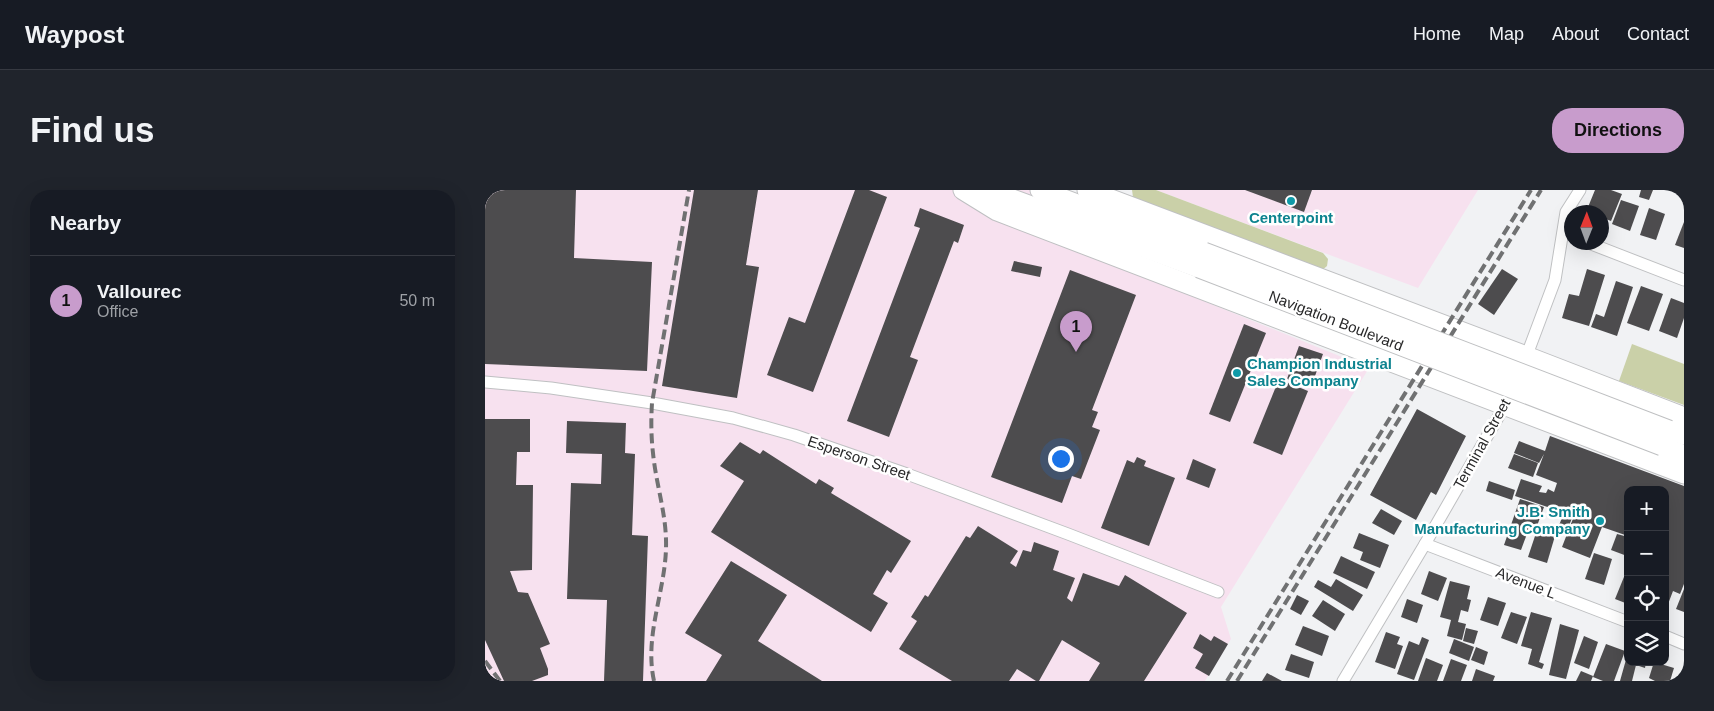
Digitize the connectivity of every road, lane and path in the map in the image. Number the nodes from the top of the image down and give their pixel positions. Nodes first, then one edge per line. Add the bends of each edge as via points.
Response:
1 (963, 190) edge
2 (988, 190) edge
3 (1040, 190) edge
4 (1087, 190) edge
5 (1580, 190) edge
6 (1570, 205) edge
7 (1564, 246) edge
8 (1607, 250) edge
9 (1201, 260) junction
10 (1684, 280) edge
11 (1526, 356) junction
12 (485, 382) edge
13 (1505, 406) junction
14 (1684, 418) edge
15 (1672, 437) edge
16 (1684, 455) edge
17 (1684, 474) edge
18 (1425, 544) junction
19 (1218, 592) dead end
20 (1625, 621) edge
21 (1669, 638) edge
22 (1684, 644) edge
23 (1346, 680) edge

1 - 13 main road via 997,210
2 - 9 main road, Navigation Boulevard
3 - 9 main road, Navigation Boulevard
4 - 11 main road
5 - 6 street, Terminal Street
7 - 11 street, Terminal Street via 1555,280
8 - 10 street
9 - 15 main road, Navigation Boulevard, bridge
11 - 13 street, Terminal Street
11 - 14 main road
12 - 19 street, Esperson Street via 652,403 733,418 794,435 907,474
13 - 17 main road
13 - 18 street, Terminal Street
15 - 16 main road, Navigation Boulevard
18 - 20 street, Avenue L
18 - 23 street, Terminal Street
21 - 22 street

